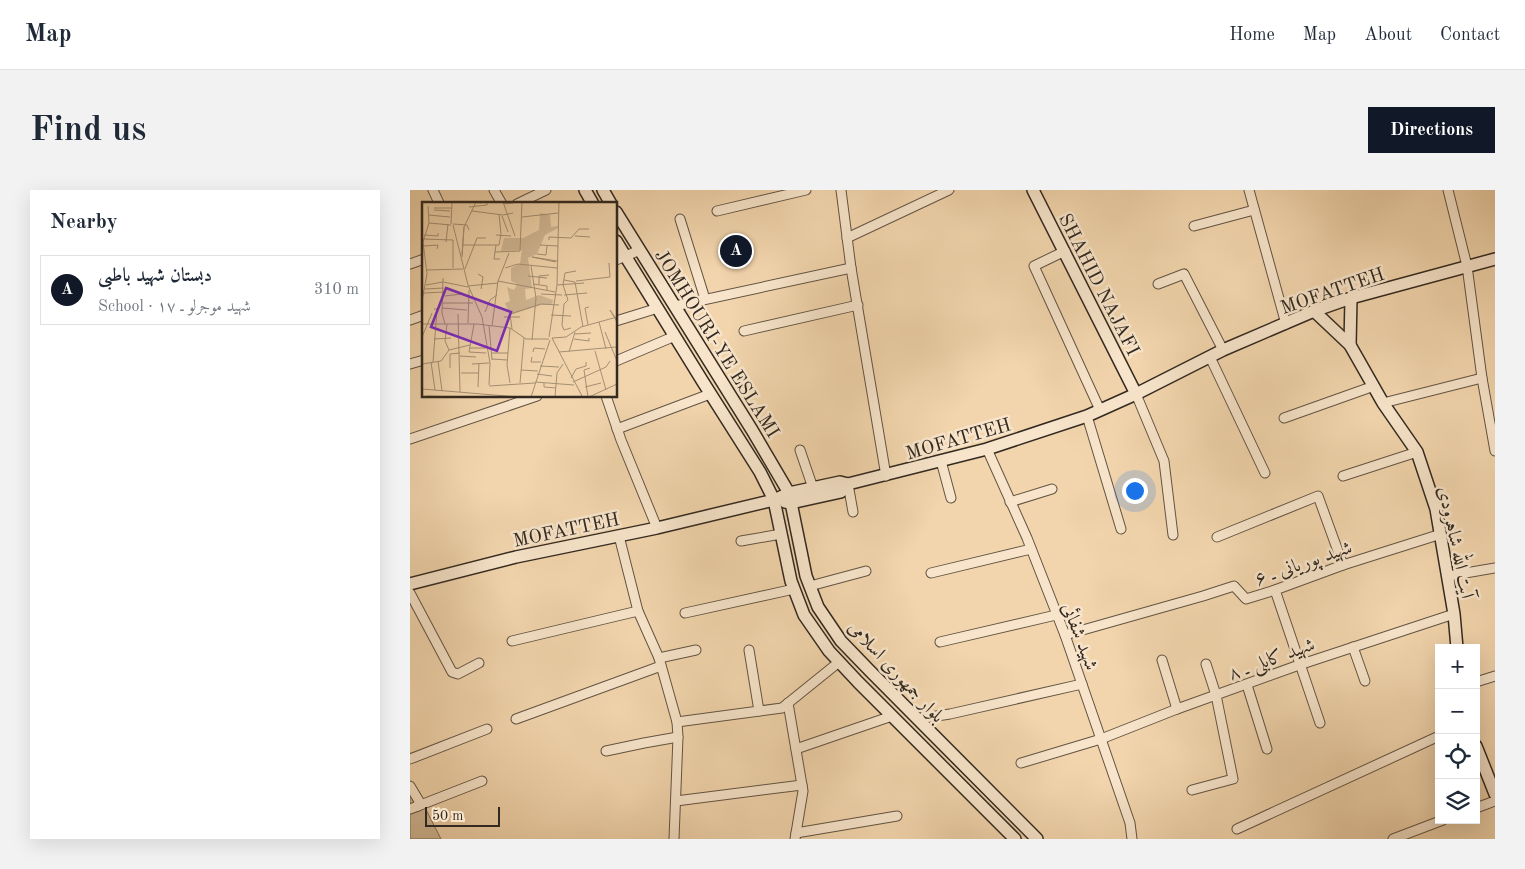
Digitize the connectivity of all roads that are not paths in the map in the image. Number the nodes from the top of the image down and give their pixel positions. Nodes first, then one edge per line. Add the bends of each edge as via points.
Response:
1 (433, 190) edge
2 (494, 190) edge
3 (546, 190) edge
4 (585, 190) edge
5 (603, 190) edge
6 (806, 190) edge
7 (841, 190) edge
8 (950, 190) edge
9 (1033, 190) edge
10 (1249, 190) edge
11 (1448, 190) edge
12 (439, 202) edge
13 (501, 202) edge
14 (521, 202) edge
15 (593, 202) edge
16 (610, 202) edge
17 (1254, 210) junction
18 (717, 211) dead end
19 (618, 215) edge
20 (680, 219) dead end
21 (1194, 226) dead end
22 (847, 238) junction
23 (640, 250) junction
24 (1065, 251) junction
25 (621, 258) edge
26 (1495, 259) edge
27 (422, 260) edge
28 (410, 264) edge
29 (1467, 266) junction
30 (851, 268) junction
31 (1158, 284) dead end
32 (1351, 298) junction
33 (705, 299) junction
34 (858, 305) junction
35 (675, 306) junction
36 (658, 308) junction
37 (1314, 311) junction
38 (422, 316) edge
39 (410, 320) edge
40 (618, 321) edge
41 (1286, 324) junction
42 (744, 331) dead end
43 (675, 336) junction
44 (1350, 345) junction
45 (1223, 350) junction
46 (1210, 357) junction
47 (618, 360) edge
48 (1482, 378) junction
49 (1374, 386) junction
50 (710, 394) junction
51 (1136, 394) junction
52 (531, 398) edge
53 (607, 398) edge
54 (1383, 403) junction
55 (1100, 410) junction
56 (1087, 416) junction
57 (1284, 418) dead end
58 (617, 429) junction
59 (410, 440) edge
60 (987, 449) junction
61 (800, 450) dead end
62 (1495, 451) edge
63 (1416, 452) junction
64 (942, 461) junction
65 (1265, 473) dead end
66 (886, 476) junction
67 (1343, 476) dead end
68 (848, 484) junction
69 (813, 488) junction
70 (1052, 489) dead end
71 (790, 498) junction
72 (950, 498) dead end
73 (774, 500) junction
74 (1010, 502) junction
75 (853, 512) dead end
76 (657, 528) junction
77 (1121, 529) dead end
78 (781, 534) junction
79 (1441, 534) junction
80 (1173, 535) dead end
81 (619, 536) junction
82 (1217, 537) dead end
83 (741, 541) dead end
84 (1031, 549) junction
85 (1342, 565) junction
86 (1495, 568) edge
87 (866, 571) dead end
88 (931, 573) dead end
89 (1448, 576) junction
90 (410, 584) edge
91 (810, 586) junction
92 (794, 589) junction
93 (1275, 590) junction
94 (410, 593) edge
95 (638, 611) junction
96 (685, 613) dead end
97 (1454, 614) junction
98 (1056, 615) junction
99 (1064, 635) junction
100 (512, 641) dead end
101 (940, 642) dead end
102 (1457, 644) edge
103 (1353, 647) junction
104 (696, 650) dead end
105 (749, 650) dead end
106 (1162, 660) dead end
107 (660, 662) junction
108 (839, 662) junction
109 (479, 663) dead end
110 (1206, 664) dead end
111 (1299, 665) junction
112 (1495, 676) edge
113 (1365, 681) dead end
114 (1480, 681) edge
115 (1082, 684) junction
116 (1247, 684) junction
117 (887, 688) junction
118 (1216, 695) junction
119 (875, 699) junction
120 (785, 705) junction
121 (1177, 709) junction
122 (759, 711) junction
123 (892, 716) junction
124 (516, 719) dead end
125 (917, 719) junction
126 (677, 722) junction
127 (1320, 723) dead end
128 (487, 729) dead end
129 (678, 737) junction
130 (1435, 738) edge
131 (1101, 739) junction
132 (796, 749) junction
133 (1268, 749) dead end
134 (606, 751) dead end
135 (1480, 753) edge
136 (410, 759) edge
137 (1022, 763) dead end
138 (1492, 775) edge
139 (482, 781) dead end
140 (802, 785) junction
141 (410, 786) edge
142 (1192, 790) dead end
143 (1495, 794) edge
144 (676, 801) junction
145 (1495, 801) edge
146 (414, 807) edge
147 (1480, 807) edge
148 (897, 816) dead end
149 (1435, 823) edge
150 (1237, 829) dead end
151 (795, 836) edge
152 (674, 839) edge
153 (1014, 839) edge
154 (1037, 839) edge
155 (1132, 839) edge
156 (1393, 839) edge

1 - 12 street
2 - 13 street
3 - 14 street
4 - 15 street
5 - 16 street
6 - 18 street
7 - 22 street
8 - 22 street
9 - 24 street, SHAHID NAJAFI
10 - 17 street
11 - 29 street
17 - 21 street
17 - 41 street
19 - 23 street, JOMHOURI-YE ESLAMI
20 - 33 street
22 - 30 street
23 - 25 street
23 - 35 street, JOMHOURI-YE ESLAMI
24 - 51 street, SHAHID NAJAFI
24 - 55 street via 1034,266
25 - 36 street, JOMHOURI-YE ESLAMI
26 - 29 street, MOFATTEH
27 - 28 street
29 - 32 street, MOFATTEH
29 - 48 street
30 - 33 street
30 - 34 street
31 - 45 street via 1184,274
32 - 37 street, MOFATTEH
32 - 44 street
33 - 35 street
34 - 42 street
34 - 66 street
35 - 71 street, JOMHOURI-YE ESLAMI
36 - 40 street
36 - 43 street, JOMHOURI-YE ESLAMI
37 - 41 street, MOFATTEH
37 - 44 street, آیت الله شاهرودی
38 - 39 street
41 - 45 street, MOFATTEH
43 - 47 street
43 - 50 street, JOMHOURI-YE ESLAMI
44 - 49 street, آیت الله شاهرودی
45 - 46 street, MOFATTEH
46 - 51 street, MOFATTEH
46 - 65 street
48 - 54 street
48 - 62 street
49 - 54 street, آیت الله شاهرودی
49 - 57 street
50 - 58 street
50 - 73 street, JOMHOURI-YE ESLAMI
51 - 55 street, MOFATTEH
51 - 80 street via 1164,461
52 - 59 street
53 - 58 street
54 - 63 street, آیت الله شاهرودی
55 - 56 street, MOFATTEH
56 - 60 street, MOFATTEH
56 - 77 street
58 - 76 street
60 - 64 street, MOFATTEH
60 - 74 street, شهید شفائی
61 - 69 street
63 - 67 street
63 - 79 street, آیت الله شاهرودی via 1436,509
64 - 66 street, MOFATTEH
64 - 72 street
66 - 68 street, MOFATTEH
68 - 69 street, MOFATTEH via 840,482
68 - 71 street via 841,492
68 - 75 street
69 - 71 street, MOFATTEH
70 - 74 street
71 - 73 street, MOFATTEH
71 - 91 street, بلوار جمهوری اسلامی
73 - 76 street, MOFATTEH
73 - 78 street, بلوار جمهوری اسلامی
74 - 84 street, شهید شفائی
76 - 81 street, MOFATTEH
78 - 83 street
78 - 92 street, بلوار جمهوری اسلامی
79 - 85 street, شهید پوریانی ـ ۶
79 - 89 street, آیت الله شاهرودی
81 - 90 street, MOFATTEH via 516,557
81 - 95 street
82 - 85 street via 1318,496
84 - 88 street
84 - 98 street, شهید شفائی
85 - 93 street, شهید پوریانی ـ ۶
86 - 89 street
87 - 91 street
89 - 97 street, آیت الله شاهرودی
91 - 117 street, بلوار جمهوری اسلامی via 818,607 841,641
92 - 96 street
92 - 108 street, بلوار جمهوری اسلامی via 804,615
93 - 99 street, شهید پوریانی ـ ۶ via 1246,599 1234,586
93 - 111 street
94 - 109 street via 452,672 458,674
95 - 100 street
95 - 107 street
97 - 102 street, آیت الله شاهرودی
97 - 103 street, شهید کابلی ـ ۸
98 - 99 street, شهید شفائی
98 - 101 street
99 - 115 street, شهید شفائی
103 - 111 street, شهید کابلی ـ ۸
103 - 113 street
104 - 107 street
105 - 122 street
106 - 121 street
107 - 124 street
107 - 126 street
108 - 119 street, بلوار جمهوری اسلامی
108 - 120 street
110 - 118 street
111 - 116 street, شهید کابلی ـ ۸
111 - 127 street
112 - 114 street
115 - 125 street
115 - 131 street, شهید شفائی
116 - 118 street, شهید کابلی ـ ۸
116 - 133 street
117 - 119 street
117 - 125 street, بلوار جمهوری اسلامی
118 - 121 street, شهید کابلی ـ ۸
118 - 142 street via 1233,780
119 - 123 street, بلوار جمهوری اسلامی
120 - 122 street
120 - 132 street
121 - 131 street, شهید کابلی ـ ۸
122 - 126 street
123 - 132 street
123 - 153 street, بلوار جمهوری اسلامی
125 - 154 street, بلوار جمهوری اسلامی
126 - 129 street
128 - 136 street
129 - 134 street
129 - 144 street
130 - 150 street
131 - 137 street, شهید کابلی ـ ۸
131 - 155 street, شهید شفائی via 1130,823
132 - 140 street
135 - 138 street
138 - 143 street
139 - 146 street
140 - 144 street
140 - 151 street
141 - 146 street via 419,801
144 - 152 street
145 - 147 street
148 - 151 street
149 - 156 street

